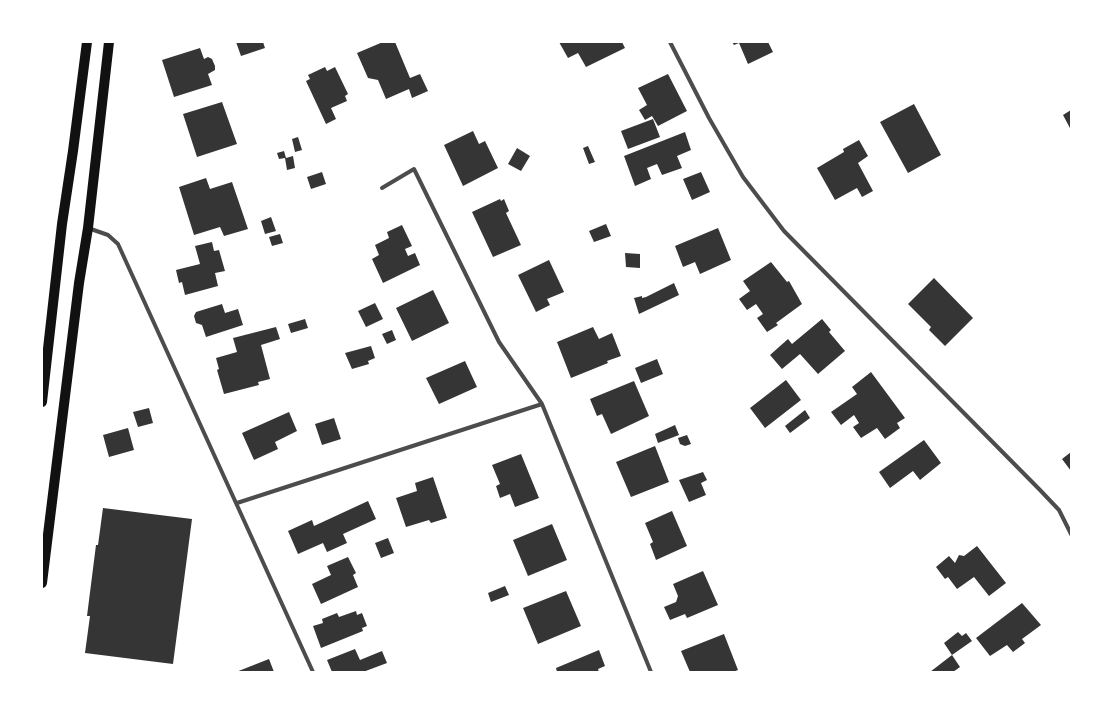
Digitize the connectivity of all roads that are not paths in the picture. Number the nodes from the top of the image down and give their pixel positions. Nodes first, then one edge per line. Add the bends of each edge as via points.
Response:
1 (87, 42) edge
2 (109, 42) edge
3 (670, 42) edge
4 (382, 188) dead end
5 (88, 228) junction
6 (42, 402) edge
7 (542, 404) junction
8 (237, 503) junction
9 (1071, 534) edge
10 (42, 583) edge
11 (313, 672) edge
12 (651, 672) edge

1 - 6 main road via 62,224
2 - 5 main road
3 - 9 street via 743,178 784,231 1059,510
4 - 7 street via 414,169 499,342
5 - 8 street via 108,235 118,244
5 - 10 main road
7 - 8 street
7 - 12 street
8 - 11 street

